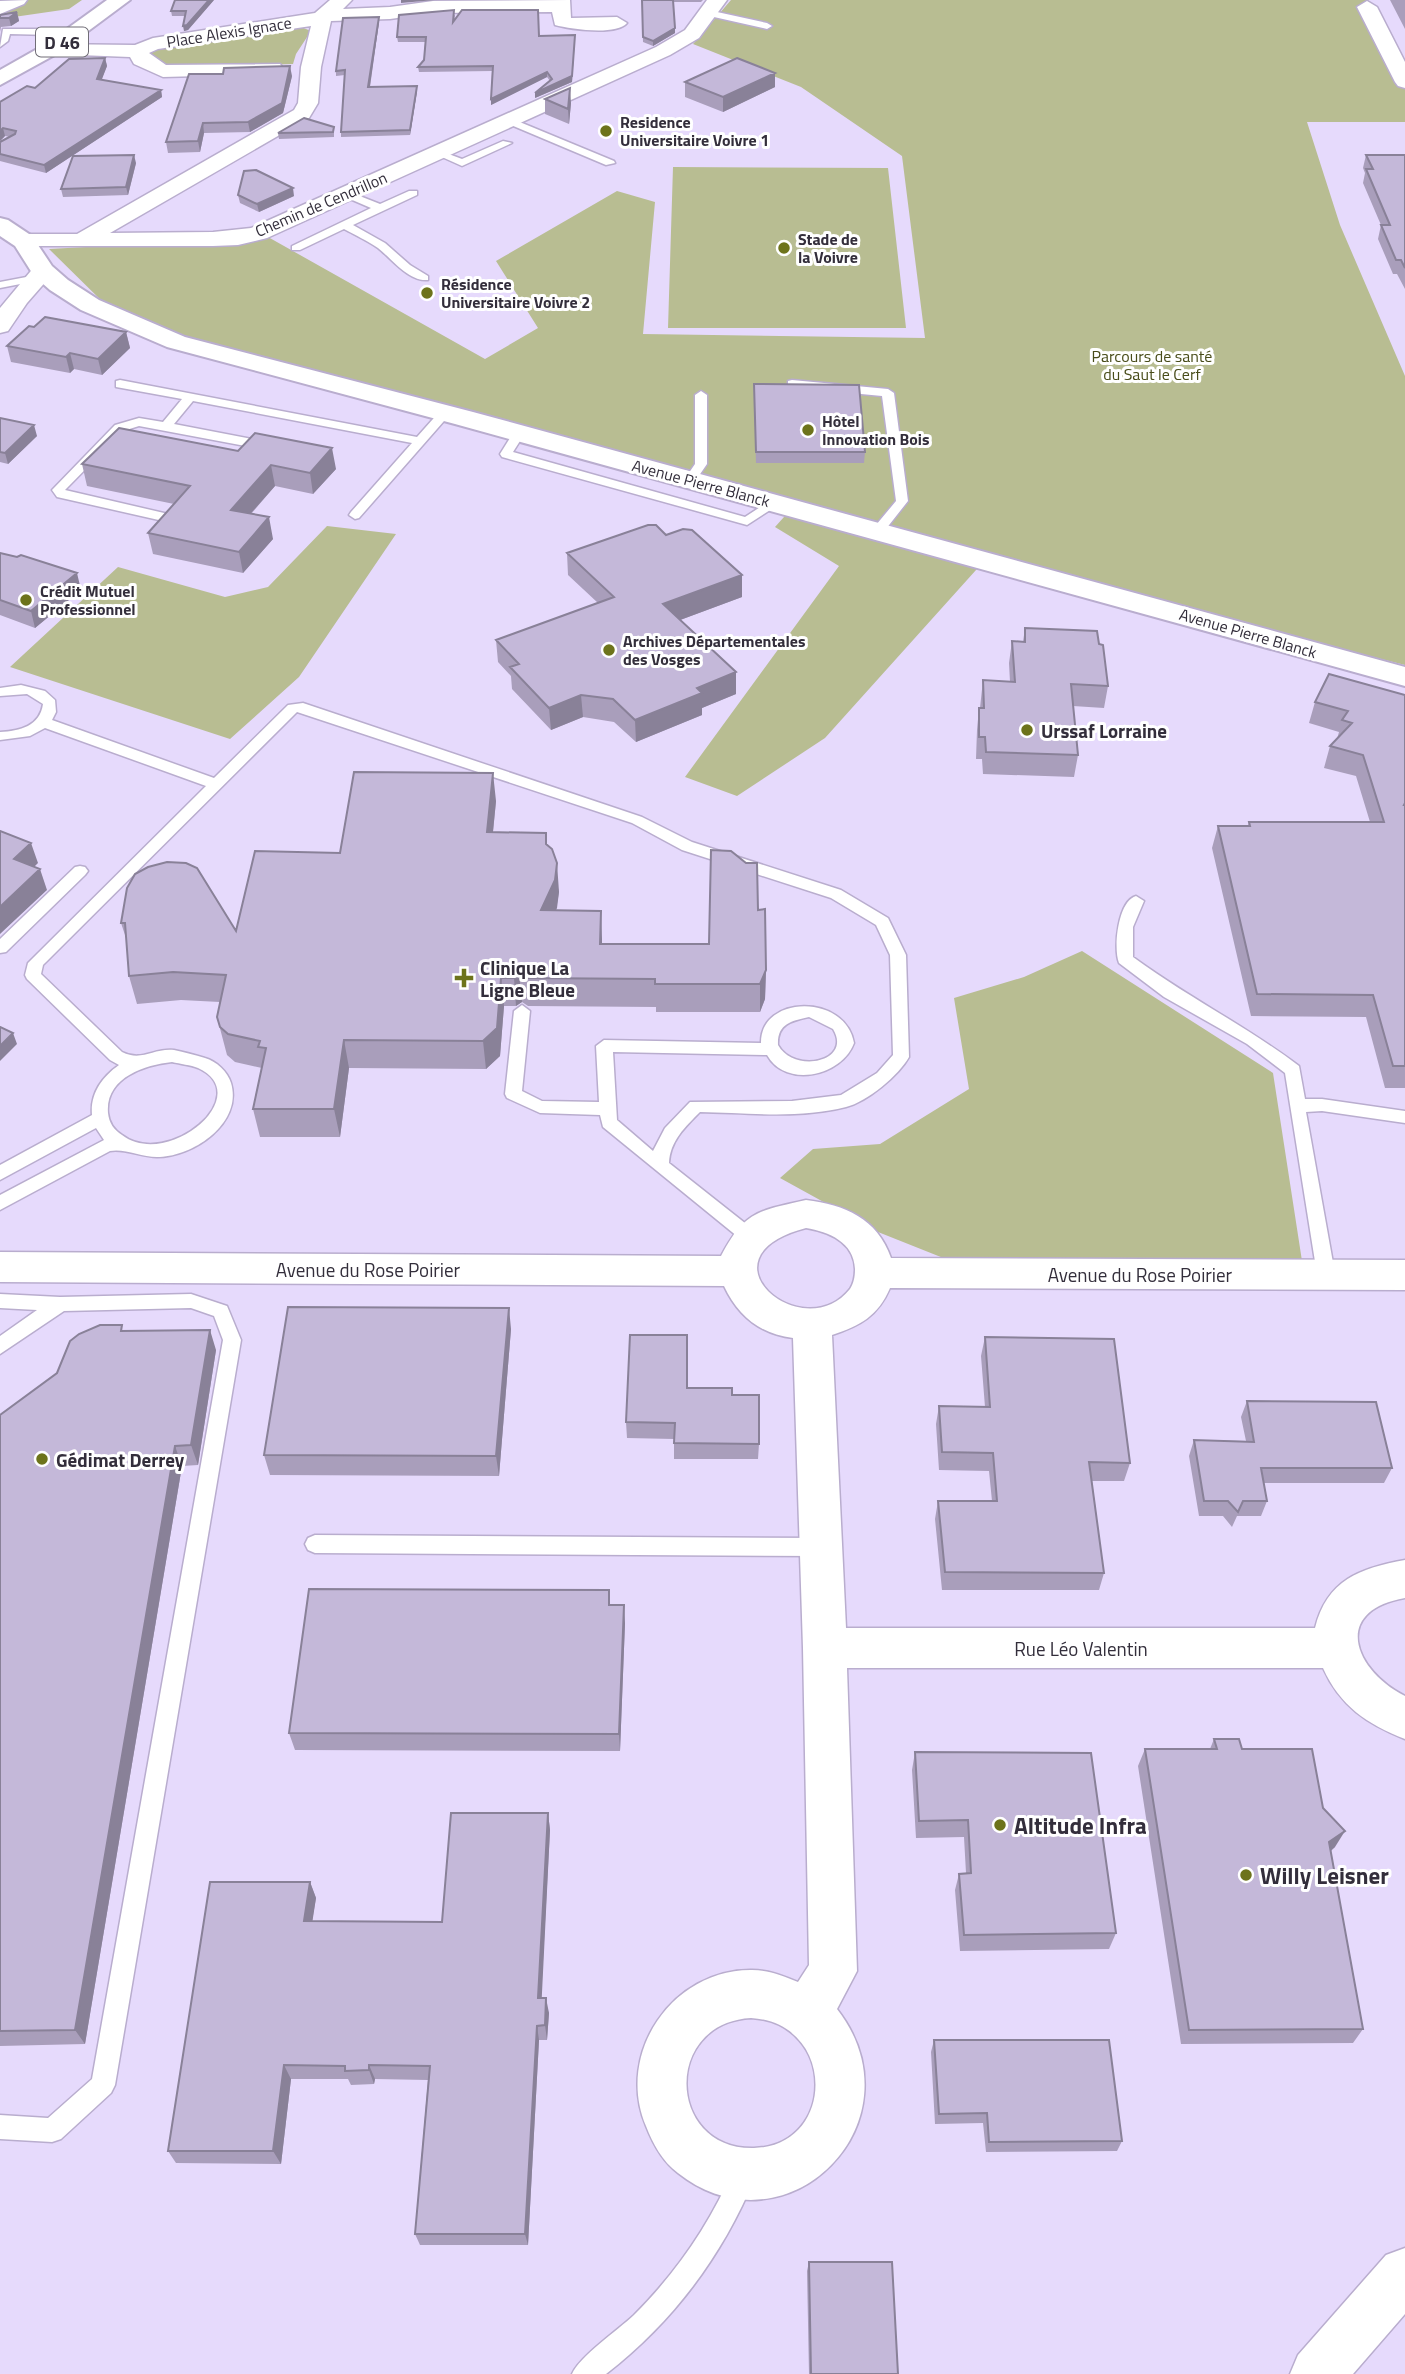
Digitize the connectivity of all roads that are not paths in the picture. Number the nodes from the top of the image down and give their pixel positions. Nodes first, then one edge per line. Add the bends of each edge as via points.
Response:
1 (95, 0) edge
2 (120, 0) edge
3 (342, 0) edge
4 (619, 0) edge
5 (560, 3) edge
6 (713, 6) edge
7 (387, 7) edge
8 (1367, 7) dead end
9 (322, 16) junction
10 (0, 21) edge
11 (617, 23) junction
12 (768, 26) dead end
13 (6, 31) junction
14 (52, 40) junction
15 (0, 44) edge
16 (138, 51) junction
17 (0, 64) edge
18 (311, 67) junction
19 (625, 69) junction
20 (0, 79) edge
21 (1405, 82) edge
22 (510, 121) junction
23 (507, 143) dead end
24 (234, 152) junction
25 (438, 153) junction
26 (610, 163) dead end
27 (413, 193) dead end
28 (347, 194) junction
29 (150, 199) junction
30 (380, 208) junction
31 (0, 225) edge
32 (345, 225) junction
33 (82, 240) junction
34 (24, 241) junction
35 (296, 248) dead end
36 (40, 274) junction
37 (424, 278) dead end
38 (0, 285) edge
39 (0, 326) edge
40 (120, 384) dead end
41 (792, 384) edge
42 (701, 395) dead end
43 (190, 397) junction
44 (445, 413) junction
45 (166, 426) junction
46 (519, 433) junction
47 (420, 441) junction
48 (275, 448) edge
49 (690, 480) junction
50 (775, 503) junction
51 (355, 515) dead end
52 (172, 519) edge
53 (877, 531) junction
54 (1405, 677) edge
55 (0, 692) edge
56 (43, 722) junction
57 (0, 736) edge
58 (216, 784) junction
59 (80, 871) dead end
60 (1136, 901) dead end
61 (0, 948) edge
62 (522, 1011) edge
63 (769, 1049) junction
64 (132, 1065) junction
65 (1297, 1106) junction
66 (608, 1109) junction
67 (1405, 1117) edge
68 (98, 1119) junction
69 (118, 1143) junction
70 (660, 1166) junction
71 (0, 1173) edge
72 (0, 1203) edge
73 (749, 1236) junction
74 (0, 1267) edge
75 (737, 1271) junction
76 (875, 1273) junction
77 (1326, 1274) junction
78 (1405, 1275) edge
79 (0, 1301) edge
80 (60, 1304) junction
81 (811, 1324) junction
82 (0, 1346) edge
83 (315, 1544) dead end
84 (821, 1547) junction
85 (1405, 1579) edge
86 (825, 1648) junction
87 (1337, 1648) junction
88 (1405, 1718) edge
89 (807, 2013) junction
90 (0, 2127) edge
91 (743, 2177) junction
92 (1405, 2274) edge
93 (585, 2374) edge
94 (1317, 2374) edge

1 - 14 street
2 - 14 street, D 46
3 - 9 street
4 - 11 street
5 - 7 street, Place Alexis Ignace
5 - 11 street via 562,21
6 - 12 lane
6 - 19 street, Chemin de Cendrillon via 691,34
7 - 9 street, Place Alexis Ignace
8 - 21 street
9 - 16 street, Place Alexis Ignace via 152,44
9 - 18 street
10 - 13 lane
11 - 19 street via 619,66
13 - 14 lane
13 - 15 lane
14 - 16 street, Place Alexis Ignace
14 - 17 street
14 - 20 street, D 46
16 - 18 street, Place Alexis Ignace via 141,60 163,71
18 - 24 street via 308,103 302,114
19 - 22 street, Chemin de Cendrillon
22 - 25 street, Chemin de Cendrillon via 470,130
22 - 26 lane
23 - 25 lane via 462,163
24 - 29 street
24 - 29 street via 238,157 224,183
25 - 28 street, Chemin de Cendrillon
27 - 30 lane
28 - 30 lane
28 - 33 street, Chemin de Cendrillon via 238,238
29 - 33 street
30 - 32 lane
31 - 34 street
32 - 35 lane
32 - 37 lane
33 - 34 street, Chemin de Cendrillon
34 - 36 street, Avenue Pierre Blanck
36 - 38 lane
36 - 39 street
36 - 44 street, Avenue Pierre Blanck via 90,305 176,342
40 - 43 lane
41 - 53 lane via 888,393 902,501
42 - 49 lane via 701,464
43 - 45 lane
43 - 47 lane
44 - 46 street, Avenue Pierre Blanck
44 - 47 lane
45 - 48 lane
45 - 52 lane via 139,422 119,428 58,490
46 - 49 street, Avenue Pierre Blanck
46 - 50 lane via 506,454 747,521
47 - 51 lane
49 - 50 street, Avenue Pierre Blanck
50 - 53 street, Avenue Pierre Blanck
53 - 54 street, Avenue Pierre Blanck
55 - 56 lane via 27,689 46,697 50,711
56 - 57 lane via 28,732
56 - 58 lane
58 - 64 lane via 36,963 33,975 116,1056
58 - 70 lane via 293,708 303,707 638,820 687,846 836,894 882,922 898,955 901,1057 883,1077 845,1101 792,1107 696,1106 672,1130 659,1153
59 - 61 lane
60 - 65 lane via 1125,927 1125,959 1170,993 1293,1070
62 - 66 lane via 513,1094 540,1107
63 - 63 lane via 787,1064 813,1068 837,1059 843,1052 845,1034 822,1014 796,1012 774,1022 767,1040
63 - 66 lane via 604,1046
64 - 68 lane via 104,1090
64 - 69 lane via 172,1056 200,1061 221,1074 227,1102 215,1124 191,1142 152,1151
65 - 67 lane via 1322,1105
65 - 77 lane
66 - 70 lane via 609,1123
68 - 69 lane
68 - 71 lane
69 - 72 lane
70 - 73 lane
73 - 75 street via 739,1252
73 - 76 street via 784,1216 828,1217 863,1239
74 - 75 street, Avenue du Rose Poirier
75 - 81 street via 752,1303 769,1315
76 - 77 street, Avenue du Rose Poirier
76 - 81 street via 863,1302 831,1321
77 - 78 street, Avenue du Rose Poirier
79 - 80 lane
80 - 82 lane
80 - 90 lane via 191,1301 221,1311 232,1340 103,2085 52,2130
81 - 84 street
83 - 84 lane
84 - 86 street
85 - 87 street via 1371,1585 1345,1605 1337,1625
86 - 87 street, Rue Léo Valentin
86 - 89 street via 833,1971
87 - 88 street via 1345,1670 1361,1690 1381,1707
89 - 91 street via 826,2035 836,2062 840,2090 834,2119 819,2144 797,2163 772,2175
89 - 91 street via 781,1998 752,1991 722,1996 696,2010 676,2034 664,2063 663,2095 672,2126 691,2152 715,2169
91 - 93 lane via 722,2225 669,2297
92 - 94 street

